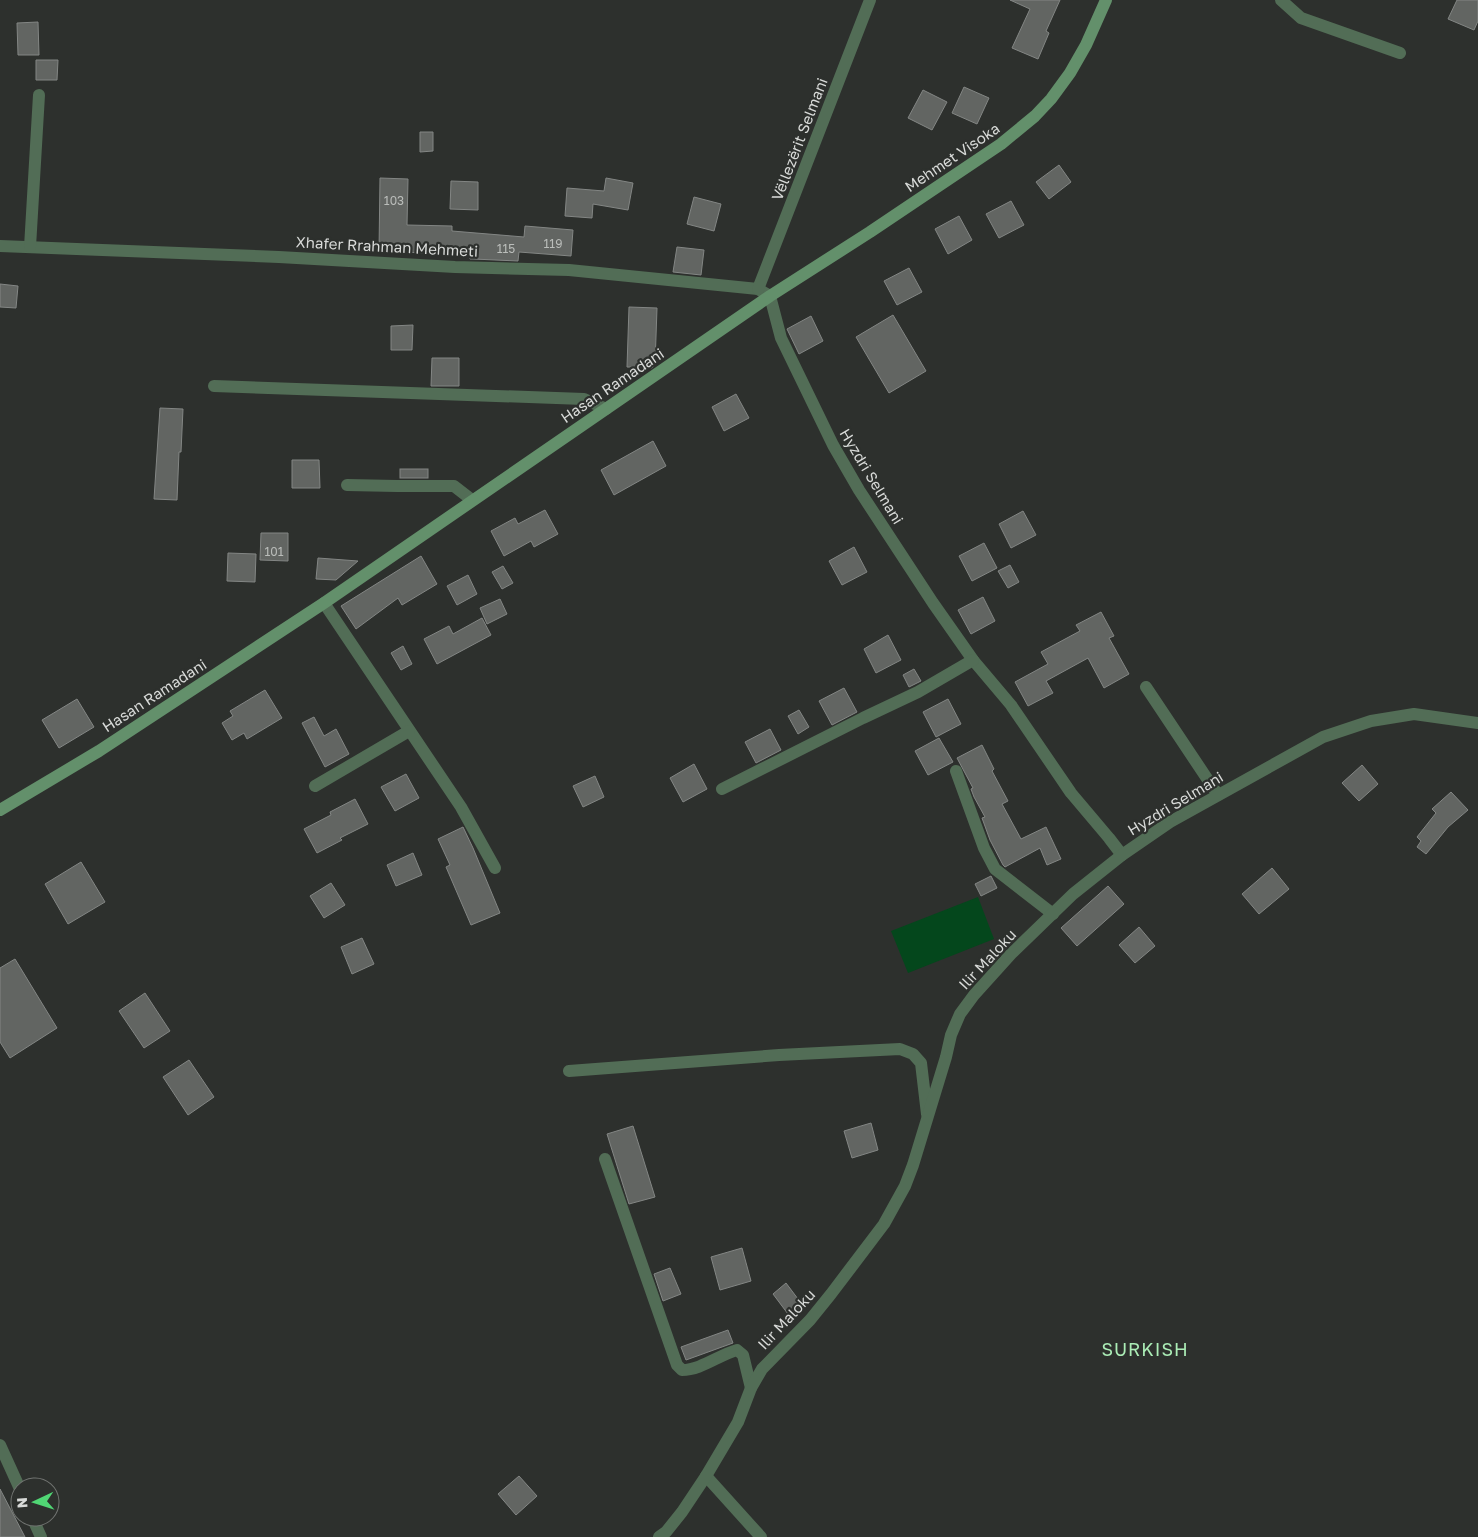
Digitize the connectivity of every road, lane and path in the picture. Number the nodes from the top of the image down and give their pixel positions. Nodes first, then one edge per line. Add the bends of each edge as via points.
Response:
1 (870, 0) edge
2 (1106, 0) edge
3 (1281, 0) edge
4 (1400, 53) dead end
5 (39, 95) dead end
6 (0, 246) edge
7 (30, 247) junction
8 (758, 289) junction
9 (770, 296) junction
10 (214, 386) dead end
11 (606, 409) junction
12 (347, 485) dead end
13 (472, 500) junction
14 (324, 603) junction
15 (972, 660) junction
16 (1146, 687) dead end
17 (1478, 724) edge
18 (409, 731) junction
19 (956, 771) dead end
20 (315, 786) dead end
21 (722, 789) dead end
22 (1218, 795) junction
23 (0, 810) edge
24 (1122, 855) junction
25 (495, 868) dead end
26 (1053, 914) junction
27 (569, 1071) dead end
28 (927, 1120) junction
29 (605, 1159) dead end
30 (751, 1388) junction
31 (0, 1445) edge
32 (706, 1476) junction
33 (15, 1477) edge
34 (660, 1537) edge
35 (761, 1537) edge

1 - 8 street, Vëllezërit Selmani
2 - 9 main road, Mehmet Visoka via 1070,73 1051,99 1019,131
3 - 4 street via 1301,18
5 - 7 street
6 - 7 street, Xhafer Rrahman Mehmeti
7 - 8 street, Xhafer Rrahman Mehmeti via 570,270
8 - 9 street, Xhafer Rrahman Mehmeti
9 - 11 main road, Hasan Ramadani
9 - 15 street, Hyzdri Selmani via 781,338 833,445
10 - 11 street via 584,399
11 - 13 main road, Hasan Ramadani
12 - 13 street via 454,486
13 - 14 main road, Hasan Ramadani
14 - 18 street
14 - 23 main road, Hasan Ramadani via 99,751
15 - 21 street via 918,692
15 - 24 street, Hyzdri Selmani via 1011,705 1070,793
16 - 22 street
17 - 22 street, Hyzdri Selmani via 1414,714 1371,722 1324,737
18 - 20 street
18 - 25 street via 461,807
19 - 26 street via 995,869
22 - 24 street, Hyzdri Selmani via 1170,822
24 - 26 street, Ilir Maloku
26 - 28 street, Ilir Maloku via 992,974 960,1014
27 - 28 street, Ilir Maloku via 779,1054 900,1049 913,1054 921,1063
28 - 30 street, Ilir Maloku via 905,1186 884,1224 826,1300 762,1369
29 - 30 street via 676,1365 682,1370 690,1370 737,1350 742,1356
30 - 32 street, Ilir Maloku via 738,1422
31 - 33 street
32 - 34 street, Ilir Maloku via 682,1512
32 - 35 street

